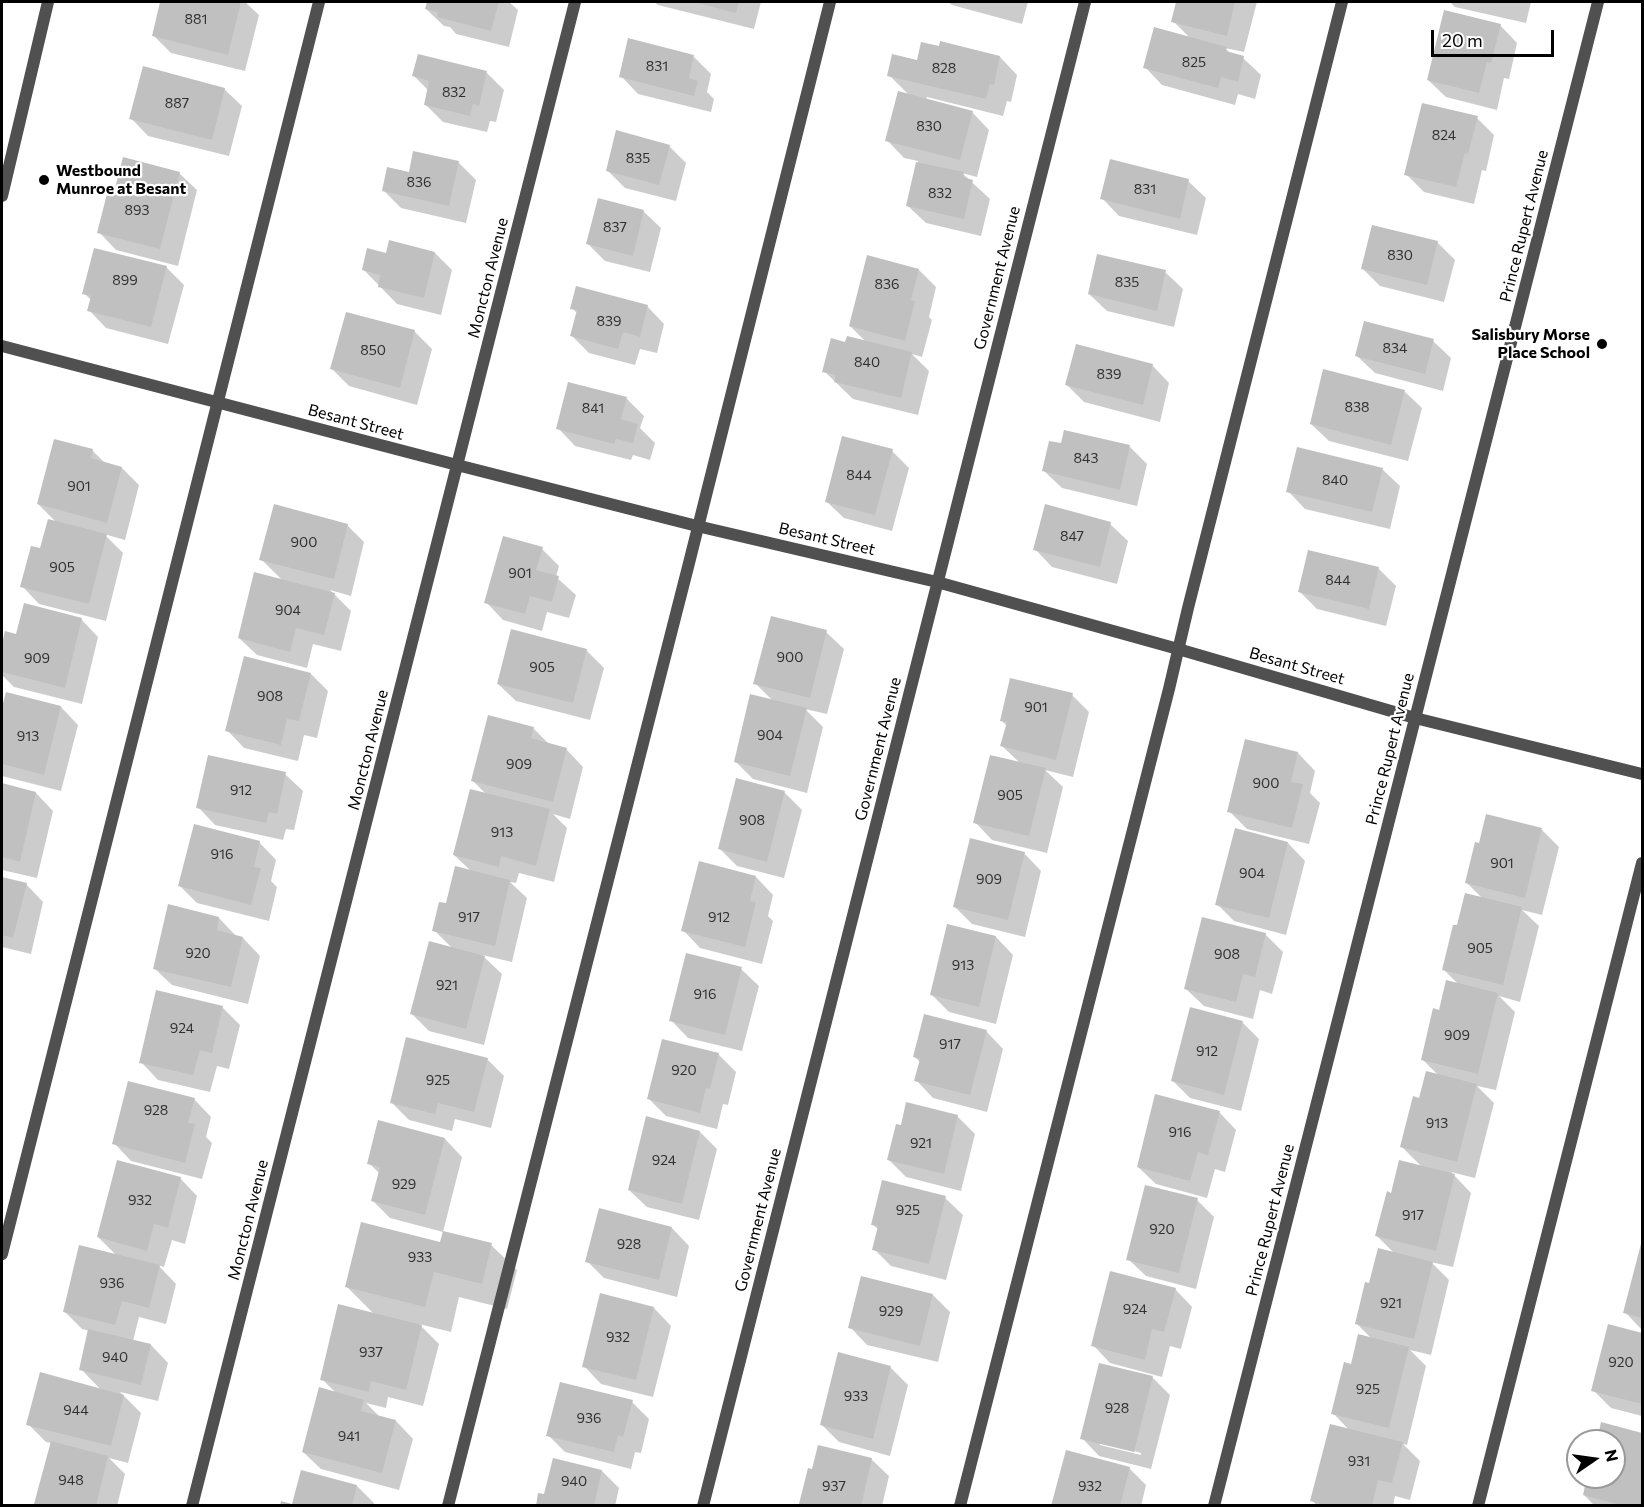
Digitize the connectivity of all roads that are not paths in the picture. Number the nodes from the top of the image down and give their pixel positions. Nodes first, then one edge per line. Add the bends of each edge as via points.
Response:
1 (48, 2) edge
2 (319, 2) edge
3 (575, 2) edge
4 (830, 2) edge
5 (1085, 2) edge
6 (1342, 2) edge
7 (1598, 2) edge
8 (2, 196) edge
9 (2, 346) edge
10 (217, 402) junction
11 (457, 465) junction
12 (697, 526) junction
13 (937, 582) junction
14 (1178, 649) junction
15 (1415, 718) junction
16 (1642, 774) edge
17 (1642, 863) edge
18 (2, 1254) edge
19 (192, 1506) edge
20 (448, 1506) edge
21 (703, 1506) edge
22 (960, 1506) edge
23 (1214, 1506) edge
24 (1478, 1506) edge

1 - 8 street
2 - 10 street
3 - 11 street, Moncton Avenue
4 - 12 street
5 - 13 street, Government Avenue
6 - 14 street
7 - 15 street, Prince Rupert Avenue
9 - 10 street, Besant Street
10 - 11 street, Besant Street
10 - 18 street
11 - 12 street, Besant Street
11 - 19 street, Moncton Avenue
12 - 13 street, Besant Street
12 - 20 street
13 - 14 street, Besant Street
13 - 21 street, Government Avenue
14 - 15 street, Besant Street
14 - 22 street
15 - 16 street, Besant Street
15 - 23 street, Prince Rupert Avenue
17 - 24 street

